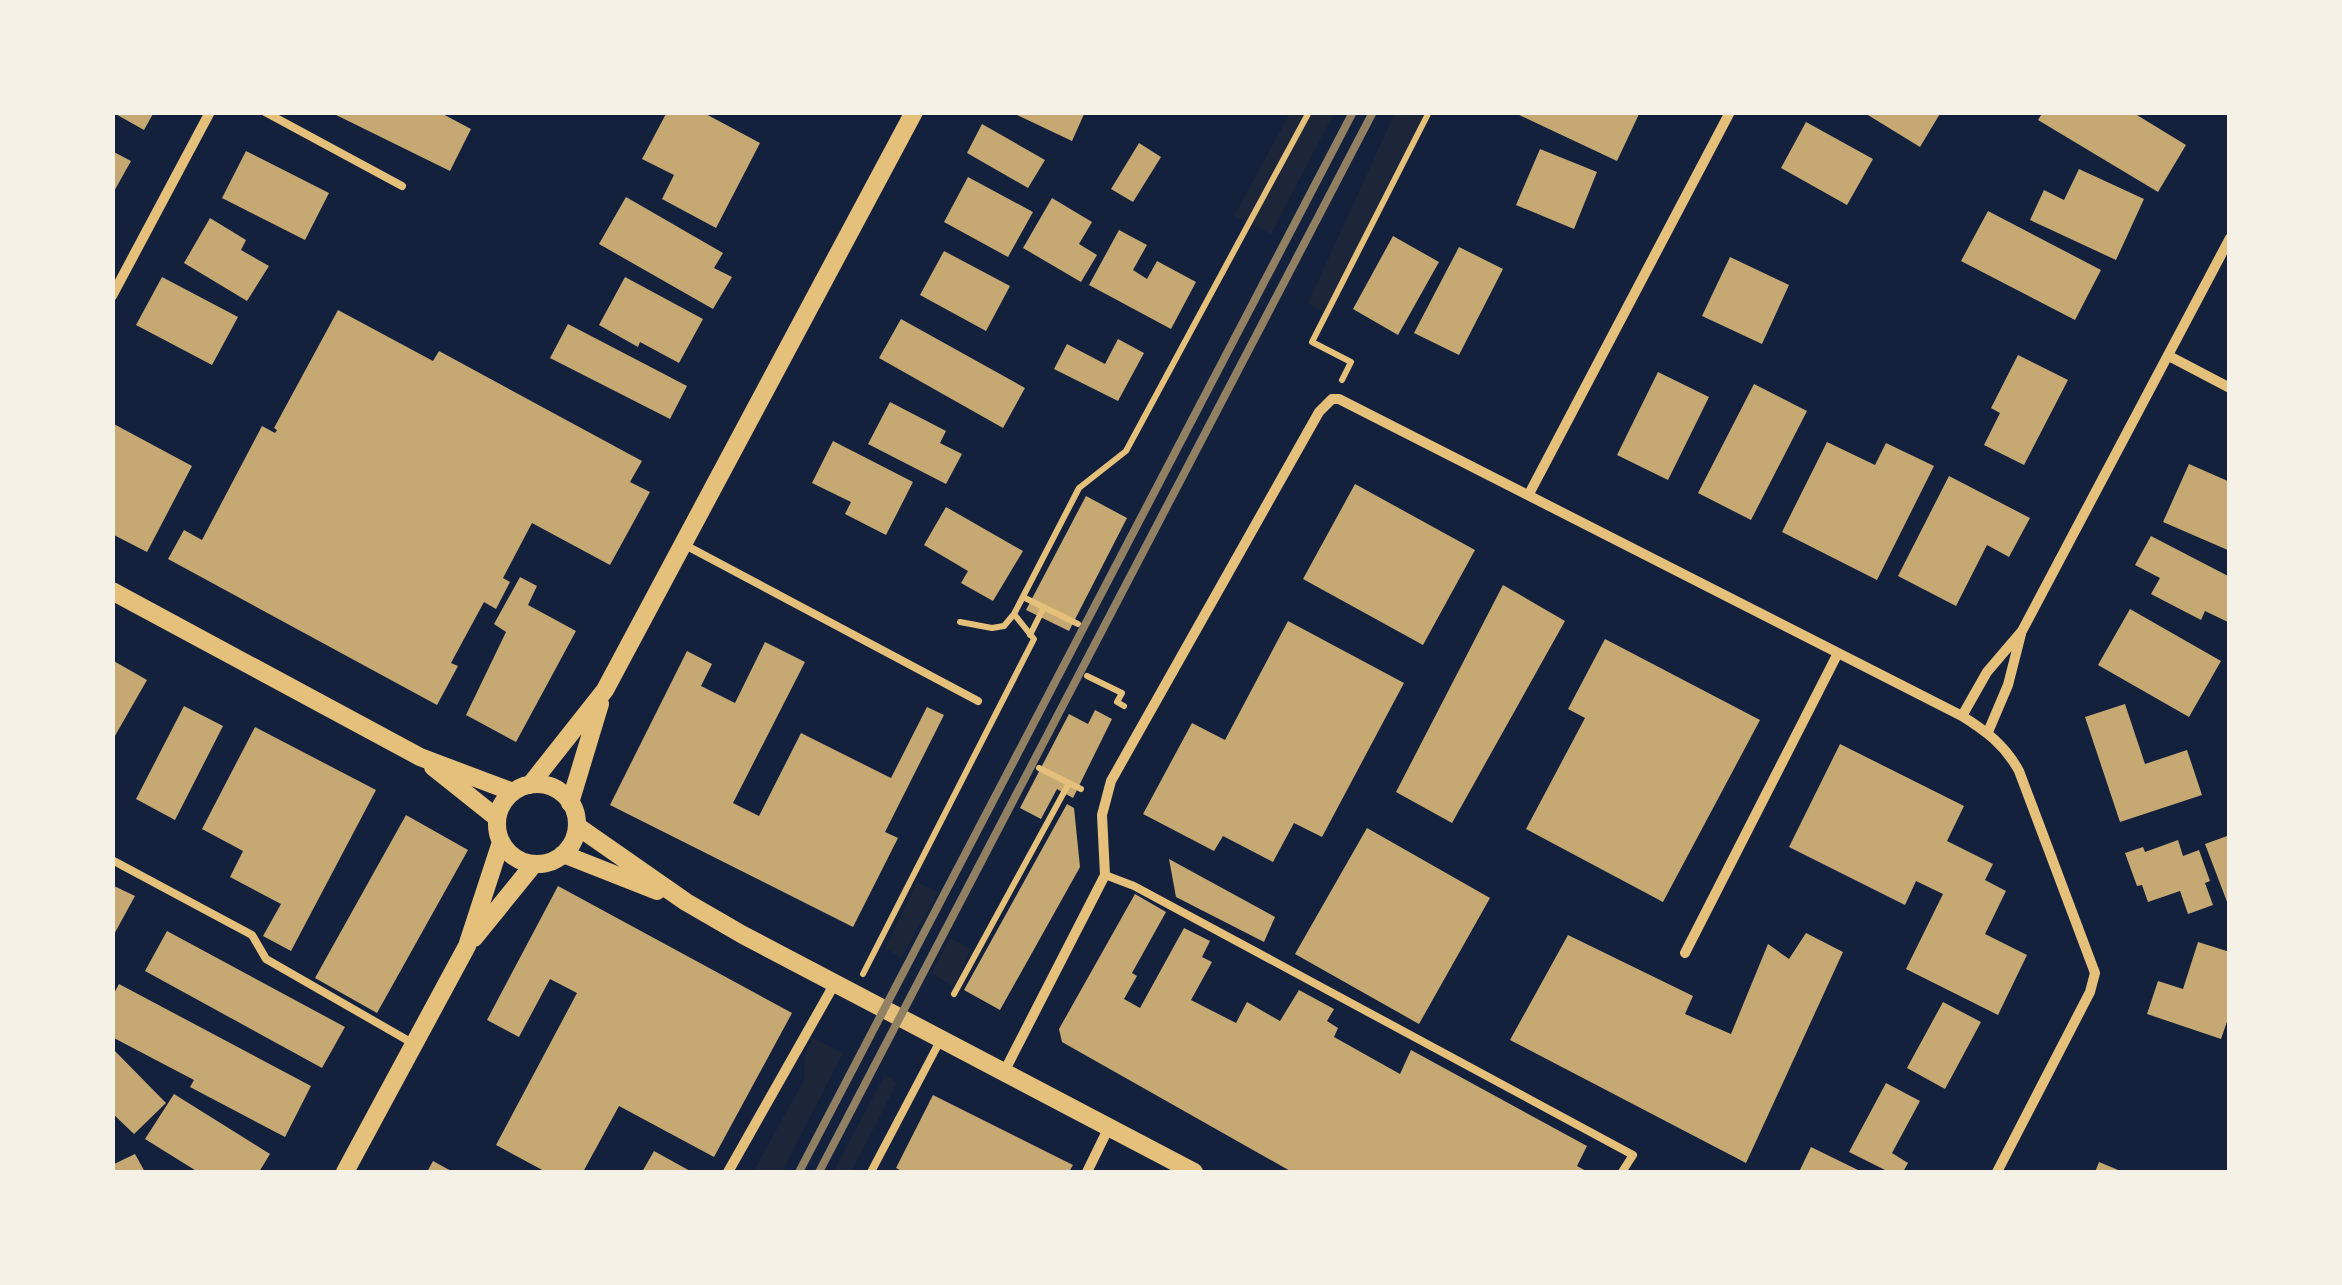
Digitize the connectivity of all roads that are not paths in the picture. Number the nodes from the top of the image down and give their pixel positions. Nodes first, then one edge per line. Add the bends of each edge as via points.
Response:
1 (210, 112) edge
2 (265, 112) edge
3 (914, 112) edge
4 (1730, 112) edge
5 (402, 186) dead end
6 (2230, 238) edge
7 (112, 296) edge
8 (2169, 356) junction
9 (2230, 388) edge
10 (1529, 494) junction
11 (685, 545) junction
12 (112, 591) edge
13 (2022, 631) junction
14 (1838, 653) junction
15 (605, 690) junction
16 (978, 701) dead end
17 (1962, 716) junction
18 (1988, 732) junction
19 (420, 758) junction
20 (522, 788) junction
21 (570, 802) junction
22 (497, 818) junction
23 (576, 826) junction
24 (501, 842) junction
25 (563, 854) junction
26 (112, 860) edge
27 (534, 864) junction
28 (1105, 875) junction
29 (686, 902) junction
30 (467, 946) junction
31 (1684, 953) dead end
32 (835, 984) junction
33 (940, 1039) junction
34 (414, 1044) junction
35 (1004, 1072) junction
36 (1110, 1127) junction
37 (346, 1172) edge
38 (728, 1172) edge
39 (872, 1172) edge
40 (1087, 1172) edge
41 (1194, 1172) edge
42 (1622, 1172) edge
43 (1996, 1172) edge

1 - 7 street
2 - 5 lane
3 - 11 street
4 - 10 street
6 - 8 street
8 - 9 street
8 - 13 street
10 - 14 street
10 - 28 street via 1348,400 1332,399 1111,781 1102,815
11 - 15 street
11 - 16 lane
12 - 19 street
13 - 17 street
13 - 18 street
14 - 17 street
14 - 31 street
15 - 20 street
15 - 21 street
17 - 18 street
18 - 43 street via 2019,770 2094,973
19 - 20 street
19 - 22 street
20 - 21 street via 553,788
20 - 22 street
21 - 23 street
22 - 24 street
23 - 25 street
23 - 29 street
24 - 27 street
24 - 30 street
25 - 27 street
25 - 29 street
26 - 34 lane via 252,934 266,959
27 - 30 street
28 - 35 street
28 - 42 lane via 1633,1154
29 - 32 street
30 - 34 street
32 - 33 street
32 - 38 street
33 - 35 street
33 - 39 lane
34 - 37 street
35 - 36 street
36 - 40 street
36 - 41 street

